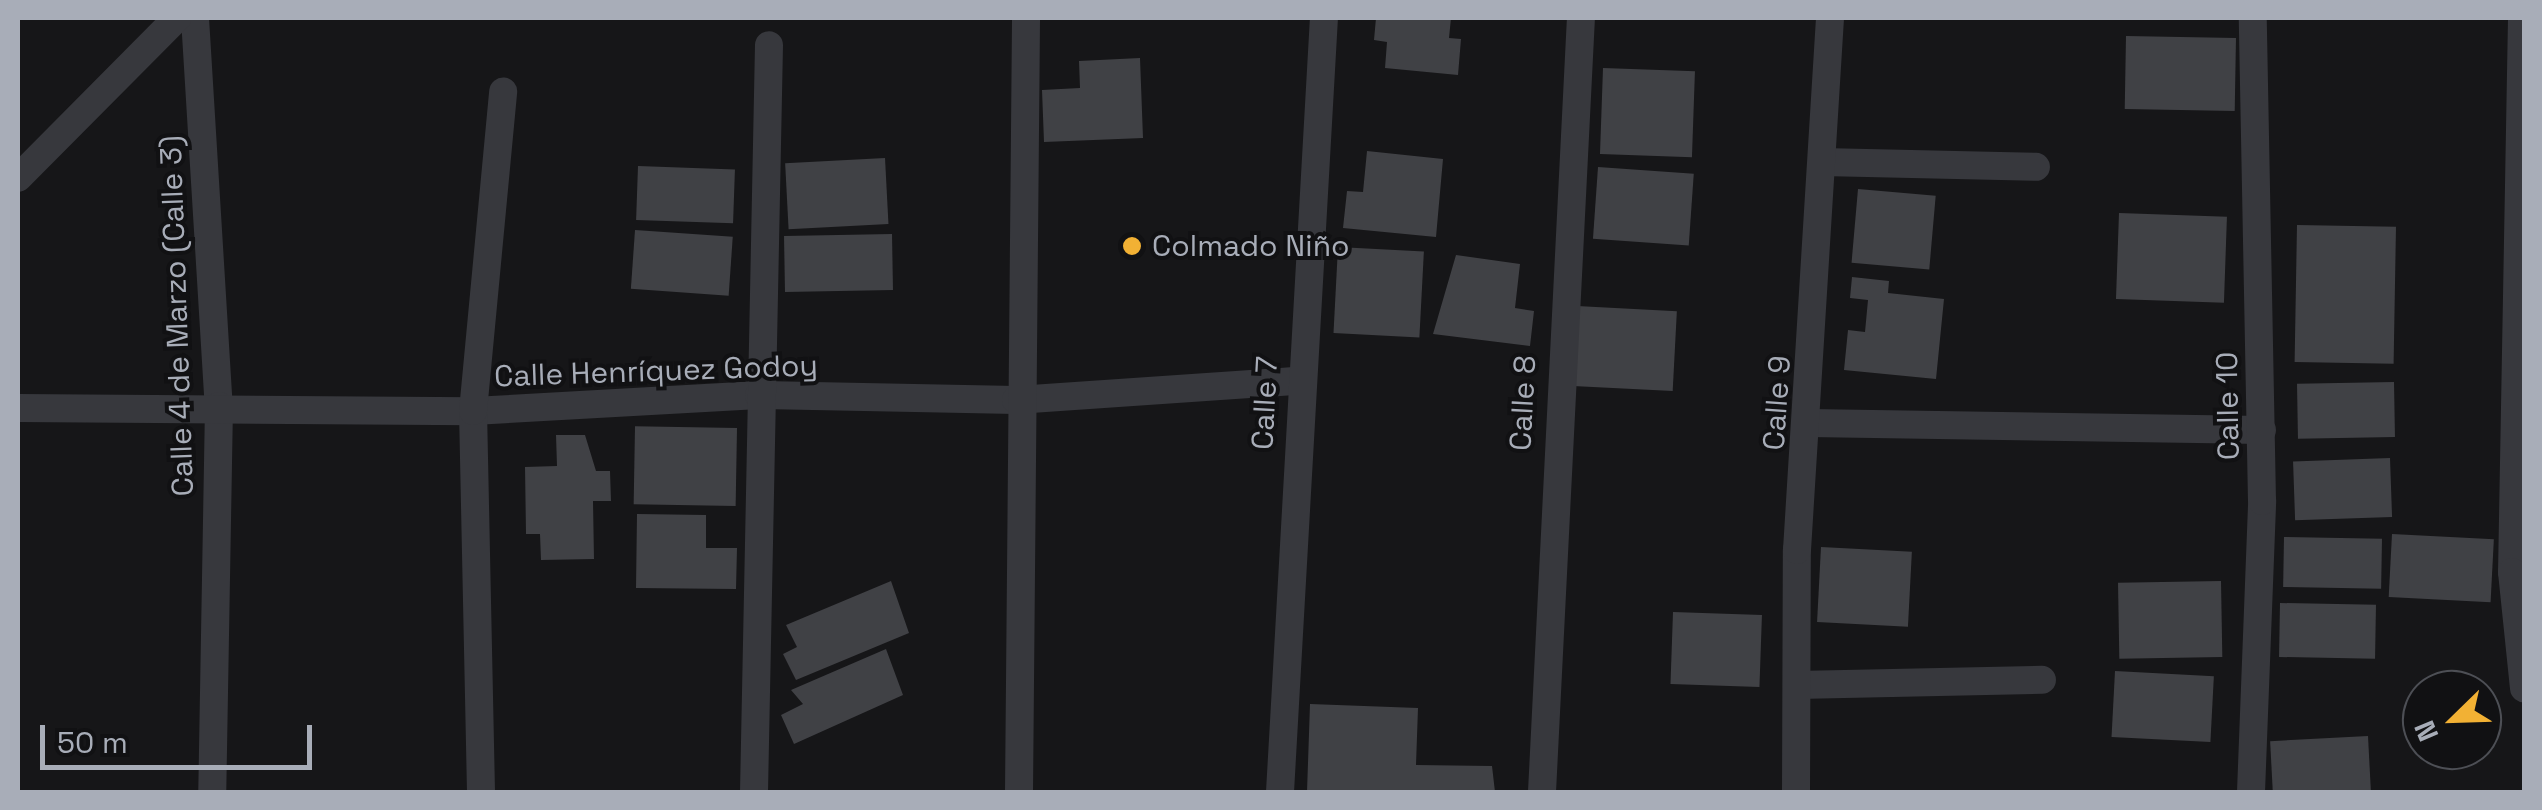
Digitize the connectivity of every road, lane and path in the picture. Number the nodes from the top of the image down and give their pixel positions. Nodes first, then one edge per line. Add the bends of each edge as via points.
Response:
1 (177, 18) edge
2 (194, 18) edge
3 (1026, 18) edge
4 (1324, 18) edge
5 (1582, 18) edge
6 (1830, 18) edge
7 (2252, 18) edge
8 (2522, 18) edge
9 (769, 45) dead end
10 (503, 91) dead end
11 (1822, 162) junction
12 (2036, 167) dead end
13 (18, 178) edge
14 (1297, 381) junction
15 (759, 395) junction
16 (1016, 400) junction
17 (219, 406) junction
18 (18, 408) edge
19 (473, 411) junction
20 (1809, 423) junction
21 (2262, 430) junction
22 (2042, 680) dead end
23 (1798, 686) junction
24 (2524, 688) edge
25 (212, 792) edge
26 (481, 792) edge
27 (754, 792) edge
28 (1019, 792) edge
29 (1280, 792) edge
30 (1542, 792) edge
31 (1796, 792) edge
32 (2251, 792) edge

1 - 13 street
2 - 17 street, Calle 4 de Marzo (Calle 3)
3 - 16 street
4 - 14 street, Calle 7
5 - 30 street, Calle 8
6 - 11 street, Calle 9
7 - 21 street, Calle 10
8 - 24 street via 2512,572
9 - 15 street
10 - 19 street
11 - 12 street
11 - 20 street, Calle 9
14 - 16 street, Calle Henríquez Godoy
14 - 29 street, Calle 7
15 - 16 street, Calle Henríquez Godoy
15 - 19 street, Calle Henríquez Godoy
15 - 27 street
16 - 28 street
17 - 18 street, Calle Henríquez Godoy
17 - 19 street, Calle Henríquez Godoy
17 - 25 street, Calle 4 de Marzo (Calle 3)
19 - 26 street
20 - 21 street
20 - 23 street, Calle 9
21 - 32 street, Calle 10
22 - 23 street
23 - 31 street, Calle 9

